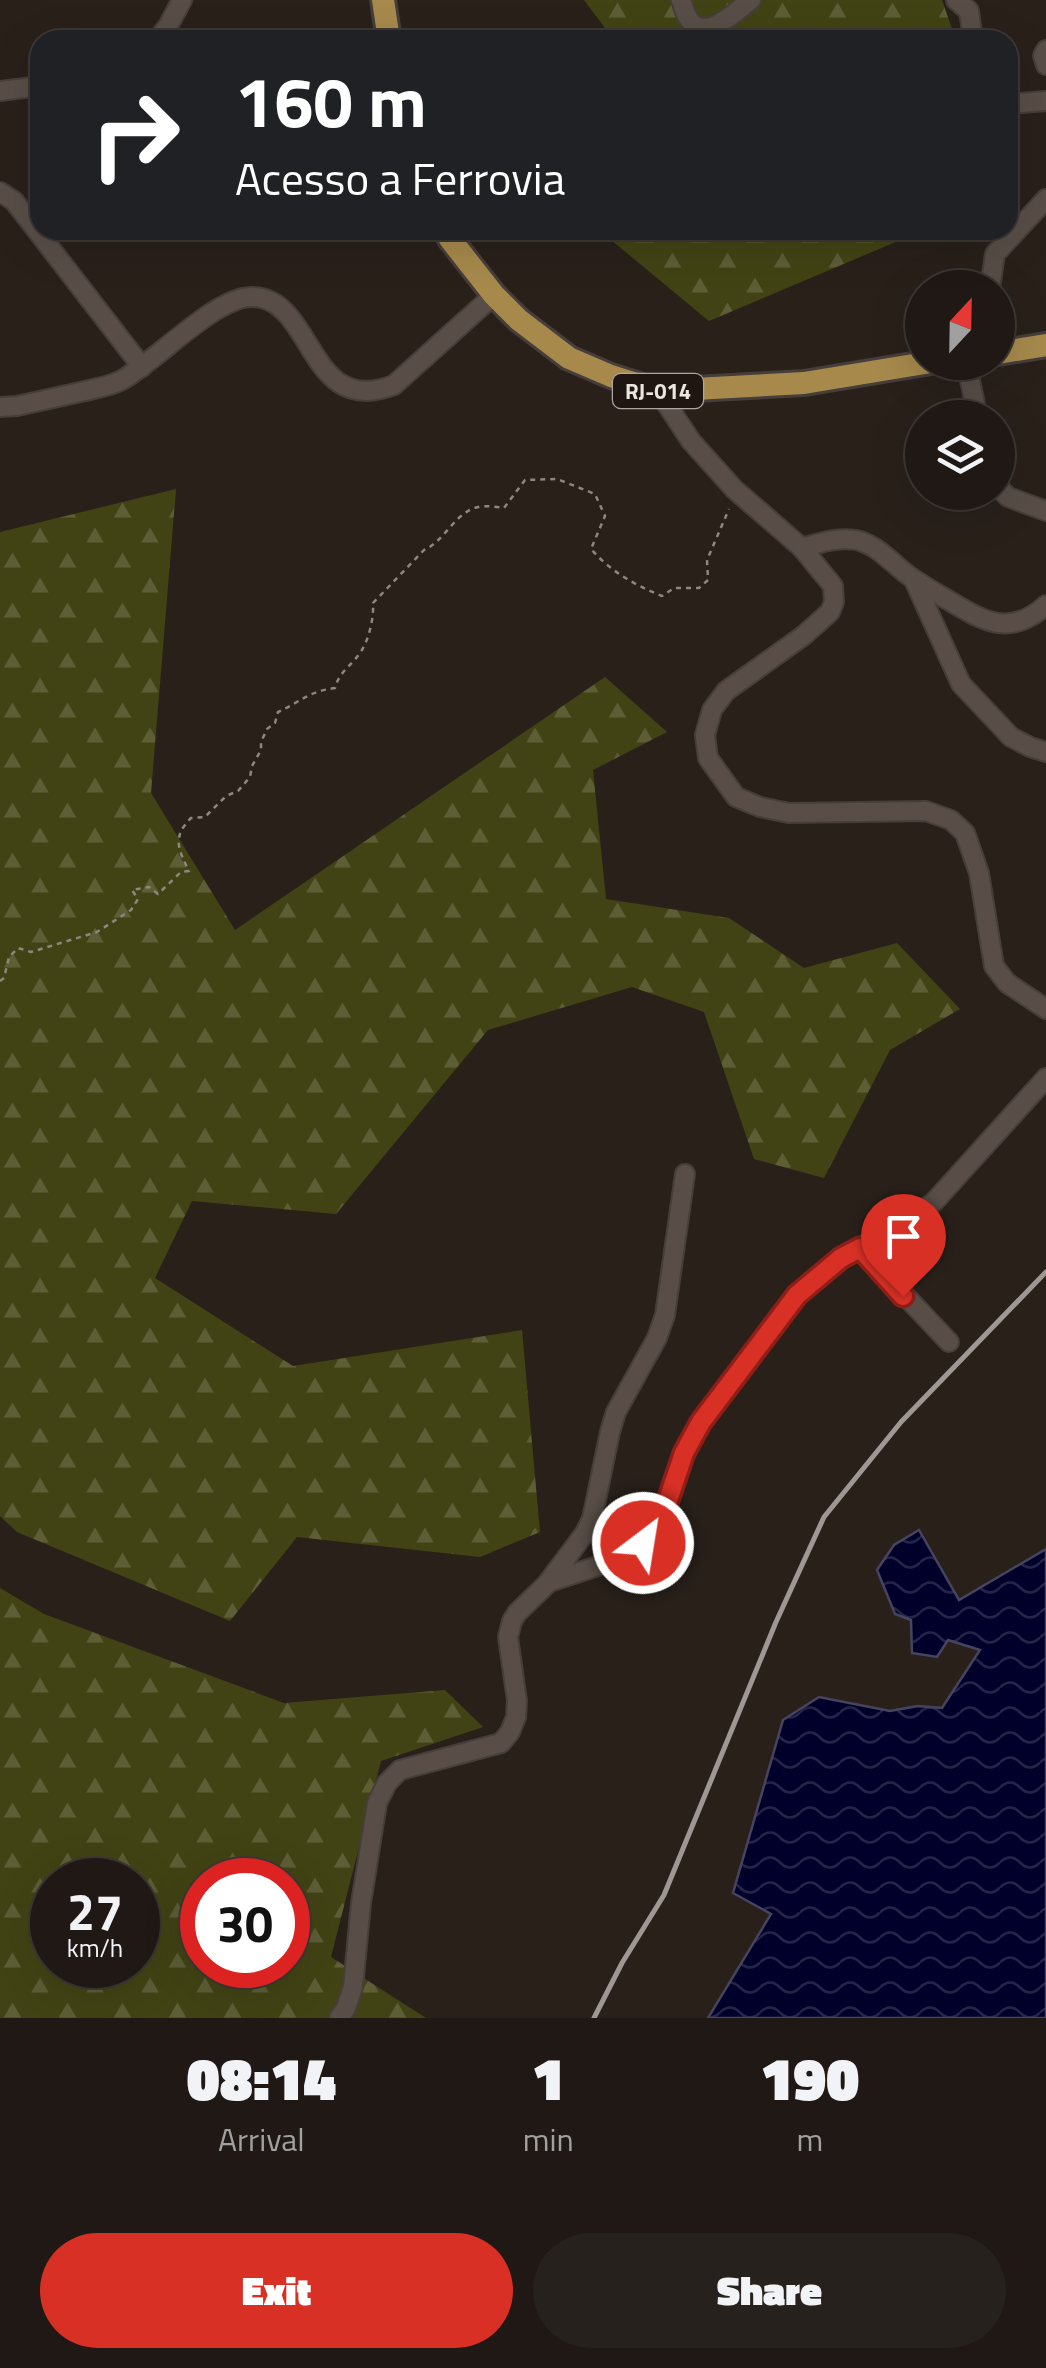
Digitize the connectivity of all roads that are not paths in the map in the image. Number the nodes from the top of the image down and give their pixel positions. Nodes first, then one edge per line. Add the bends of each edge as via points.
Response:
1 (182, 0) edge
2 (383, 0) edge
3 (681, 0) edge
4 (751, 0) edge
5 (956, 0) edge
6 (165, 30) edge
7 (388, 30) edge
8 (971, 30) edge
9 (1046, 50) edge
10 (1046, 66) edge
11 (30, 87) edge
12 (0, 91) edge
13 (1046, 101) edge
14 (1018, 103) edge
15 (0, 192) edge
16 (1046, 198) edge
17 (30, 222) edge
18 (1018, 228) edge
19 (44, 240) edge
20 (451, 240) edge
21 (1007, 240) edge
22 (992, 270) edge
23 (494, 295) junction
24 (1046, 346) edge
25 (1015, 350) edge
26 (905, 366) edge
27 (142, 367) junction
28 (658, 391) junction
29 (0, 407) edge
30 (1015, 500) edge
31 (1046, 511) edge
32 (802, 548) junction
33 (914, 580) junction
34 (1046, 605) edge
35 (1046, 752) edge
36 (1046, 1010) edge
37 (1046, 1078) edge
38 (685, 1174) dead end
39 (860, 1248) junction
40 (949, 1342) dead end
41 (549, 1582) junction
42 (339, 2018) edge

1 - 6 street
2 - 7 main road
3 - 4 street via 689,21 704,29
5 - 8 street via 968,11
9 - 10 street
11 - 12 street
13 - 14 street
15 - 17 street
16 - 18 street
19 - 27 street
20 - 23 main road, RJ-014
21 - 22 street via 994,254
23 - 27 street via 378,392 330,378 290,317 252,297 205,318
23 - 28 main road, RJ-014 via 568,358
24 - 25 main road
26 - 28 main road, RJ-014 via 804,383
27 - 29 street via 118,383
28 - 32 street via 734,489
30 - 31 street
32 - 33 street via 857,540
32 - 36 street via 833,586 830,612 726,691 705,734 708,758 736,797 760,807 789,813 926,811 952,820 965,833 978,873 994,966
33 - 34 street via 980,619 1001,624 1021,622
33 - 35 street via 961,684 1011,737
37 - 39 street via 934,1202
38 - 41 street via 657,1338 616,1412 592,1519
39 - 40 street
39 - 41 street via 797,1295 701,1422 662,1518 643,1543
41 - 42 street via 512,1621 516,1717 501,1744 400,1770 387,1782 364,1886 353,1987

